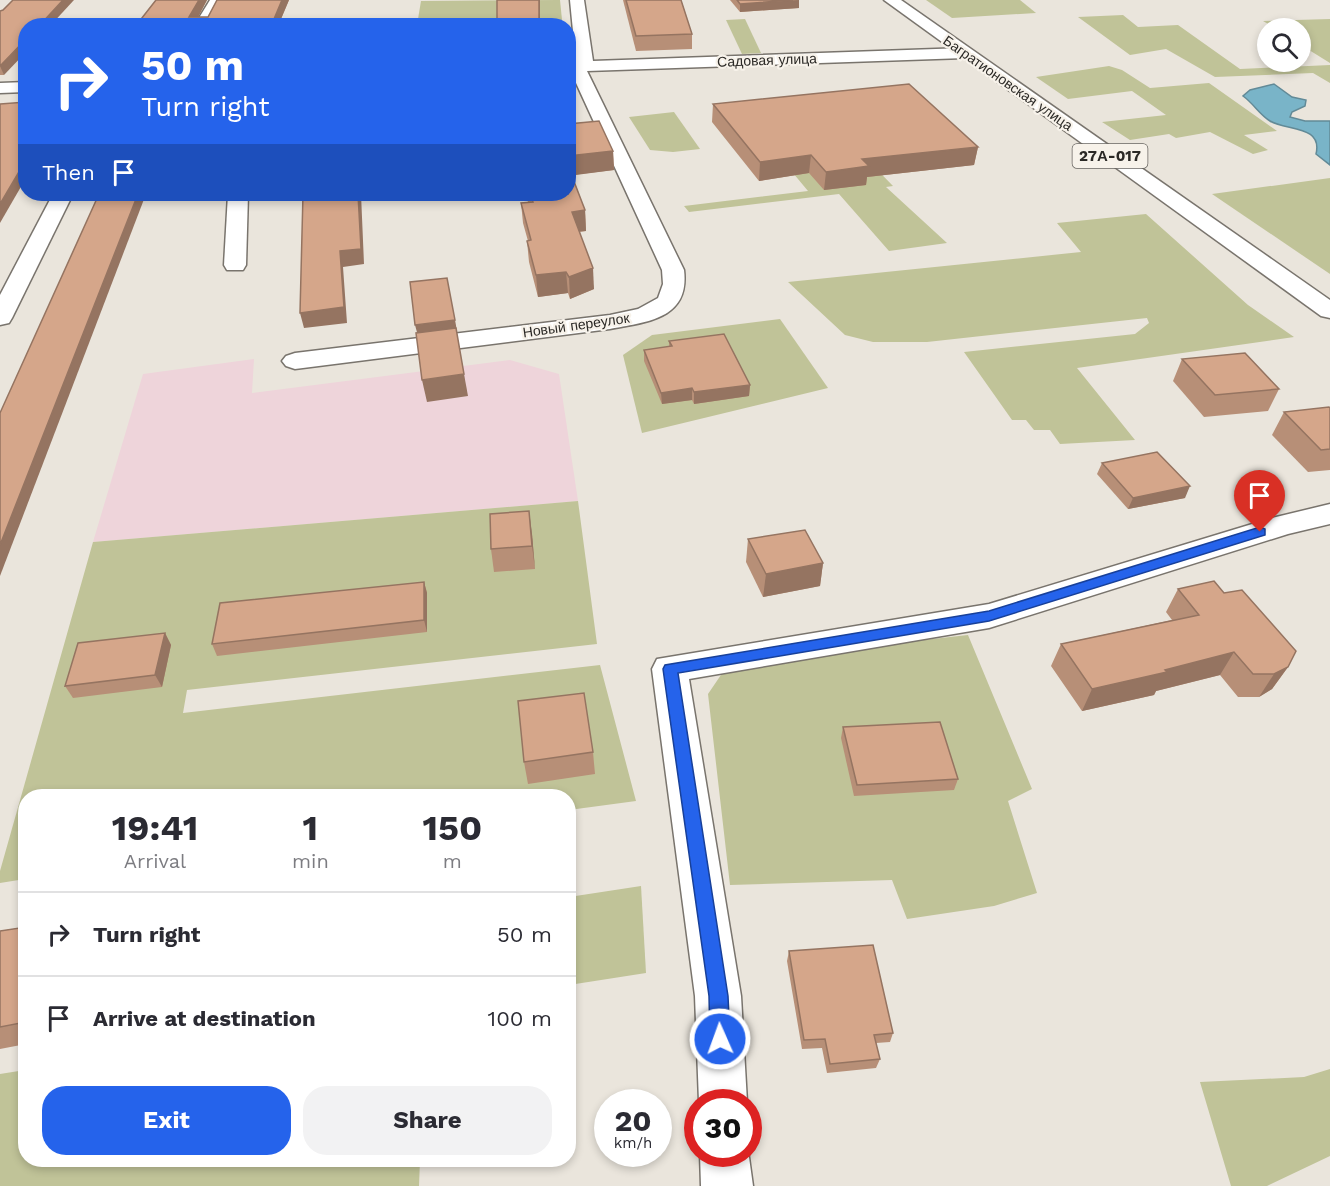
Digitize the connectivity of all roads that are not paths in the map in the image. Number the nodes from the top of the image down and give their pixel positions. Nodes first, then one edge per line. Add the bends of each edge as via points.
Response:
1 (217, 0) edge
2 (577, 0) edge
3 (891, 0) edge
4 (206, 18) edge
5 (965, 53) junction
6 (577, 67) edge
7 (18, 87) edge
8 (0, 88) edge
9 (59, 201) edge
10 (238, 201) edge
11 (235, 265) dead end
12 (1330, 311) edge
13 (0, 318) edge
14 (295, 361) dead end
15 (1330, 514) edge
16 (722, 1089) edge
17 (726, 1167) edge
18 (727, 1186) edge

1 - 4 street
2 - 6 street
3 - 5 street, Багратионовская улица / 27А-017
5 - 6 street, Садовая улица
5 - 12 street, Багратионовская улица / 27А-017
6 - 14 street, Новый переулок via 673,270 674,298 663,307 610,322
7 - 8 street
9 - 13 street
10 - 11 street
15 - 16 street via 989,616 670,669 718,996
17 - 18 street

